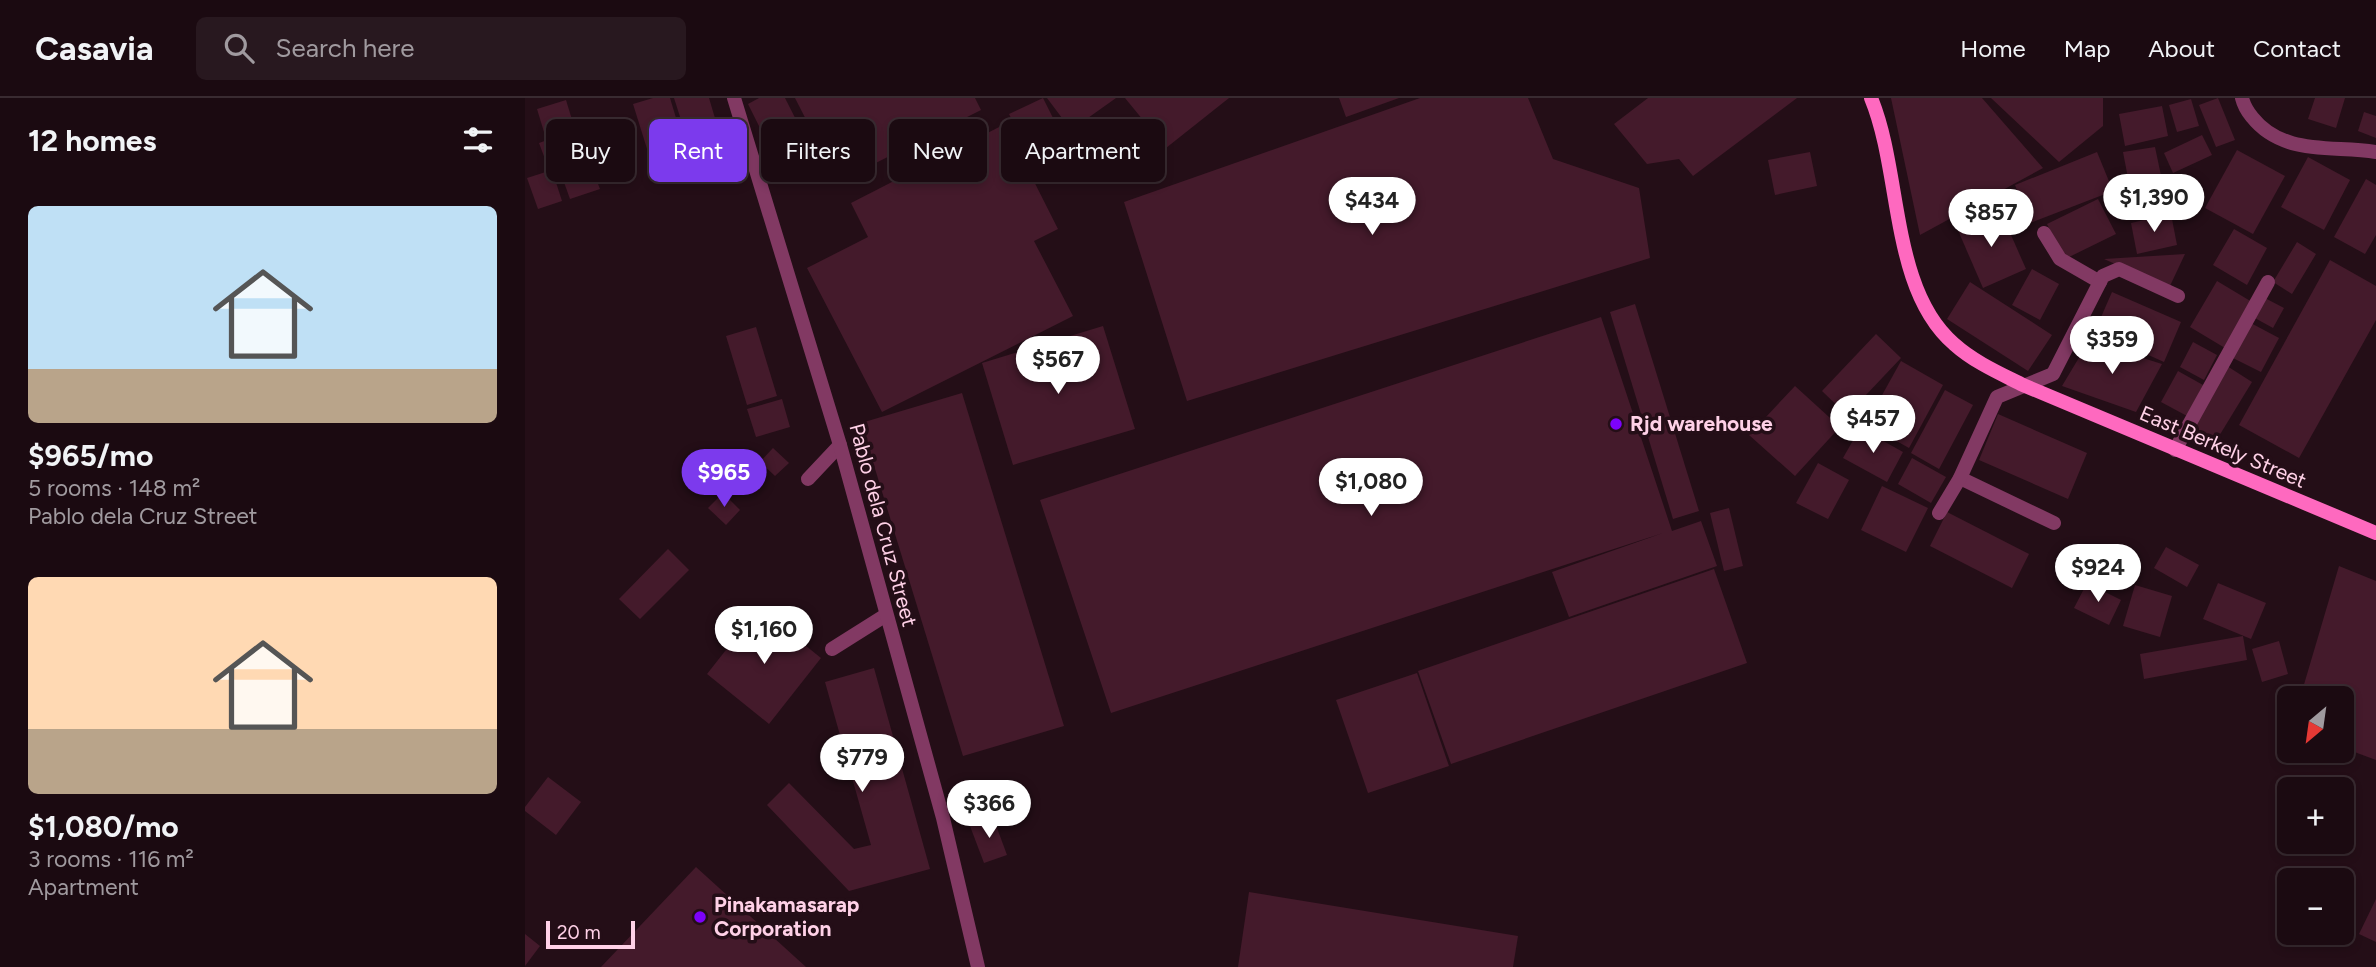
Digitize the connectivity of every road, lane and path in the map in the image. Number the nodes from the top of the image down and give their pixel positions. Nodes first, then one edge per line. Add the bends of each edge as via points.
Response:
1 (734, 98) edge
2 (1871, 98) edge
3 (2242, 98) edge
4 (2376, 152) edge
5 (2045, 233) dead end
6 (2101, 282) junction
7 (2268, 282) dead end
8 (2178, 296) dead end
9 (2023, 385) junction
10 (840, 445) junction
11 (2175, 450) junction
12 (1961, 478) junction
13 (808, 479) dead end
14 (1939, 513) dead end
15 (2054, 523) dead end
16 (2376, 533) edge
17 (886, 615) junction
18 (832, 649) dead end
19 (978, 967) edge

1 - 10 street, Pablo dela Cruz Street
2 - 9 street, East Berkely Street via 1917,293 1953,344
3 - 4 street via 2259,125 2281,141
5 - 6 street via 2060,259
6 - 8 street via 2119,269
6 - 9 street via 2053,374
7 - 11 street
9 - 11 street, East Berkely Street
9 - 12 street via 1997,397
10 - 13 street
10 - 17 street, Pablo dela Cruz Street
11 - 16 street, East Berkely Street
12 - 14 street
12 - 15 street
17 - 18 street
17 - 19 street, Pablo dela Cruz Street via 943,818

